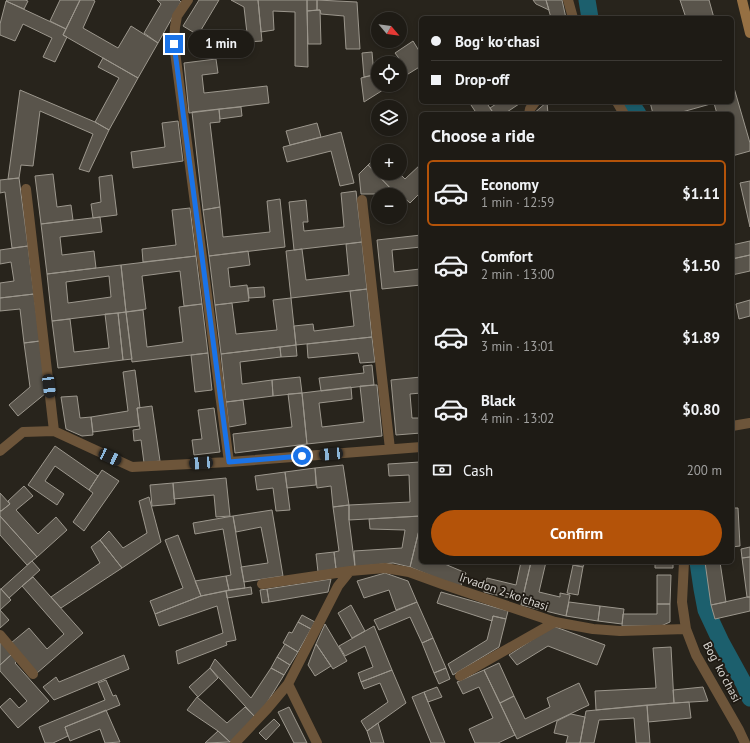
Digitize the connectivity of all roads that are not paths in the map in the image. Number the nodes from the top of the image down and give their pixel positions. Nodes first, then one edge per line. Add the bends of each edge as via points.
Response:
1 (188, 0) edge
2 (568, 0) edge
3 (742, 0) edge
4 (572, 16) edge
5 (750, 33) edge
6 (26, 189) dead end
7 (362, 200) dead end
8 (750, 423) edge
9 (734, 426) edge
10 (54, 431) junction
11 (419, 447) edge
12 (390, 449) junction
13 (0, 451) edge
14 (229, 462) junction
15 (684, 564) edge
16 (350, 571) junction
17 (262, 584) dead end
18 (555, 622) junction
19 (686, 629) junction
20 (0, 635) edge
21 (33, 674) dead end
22 (460, 676) dead end
23 (288, 684) junction
24 (235, 743) edge
25 (317, 743) edge
26 (745, 743) edge

1 - 14 street via 178,16 174,44
2 - 4 street
3 - 5 street
6 - 10 street
7 - 12 street
8 - 9 street
10 - 13 street via 23,432
10 - 14 street via 132,467
11 - 12 street
12 - 14 street
15 - 19 street, Bogʻ koʻchasi via 682,602
16 - 17 street, Irvadon 2-koʼchasi
16 - 18 street, Irvadon 2-koʼchasi via 386,568 409,572
16 - 23 street via 338,586
18 - 19 street, Irvadon 2-koʼchasi via 620,632
18 - 22 street
19 - 26 street, Bogʻ koʻchasi via 696,655
20 - 21 street
23 - 24 street
23 - 25 street

